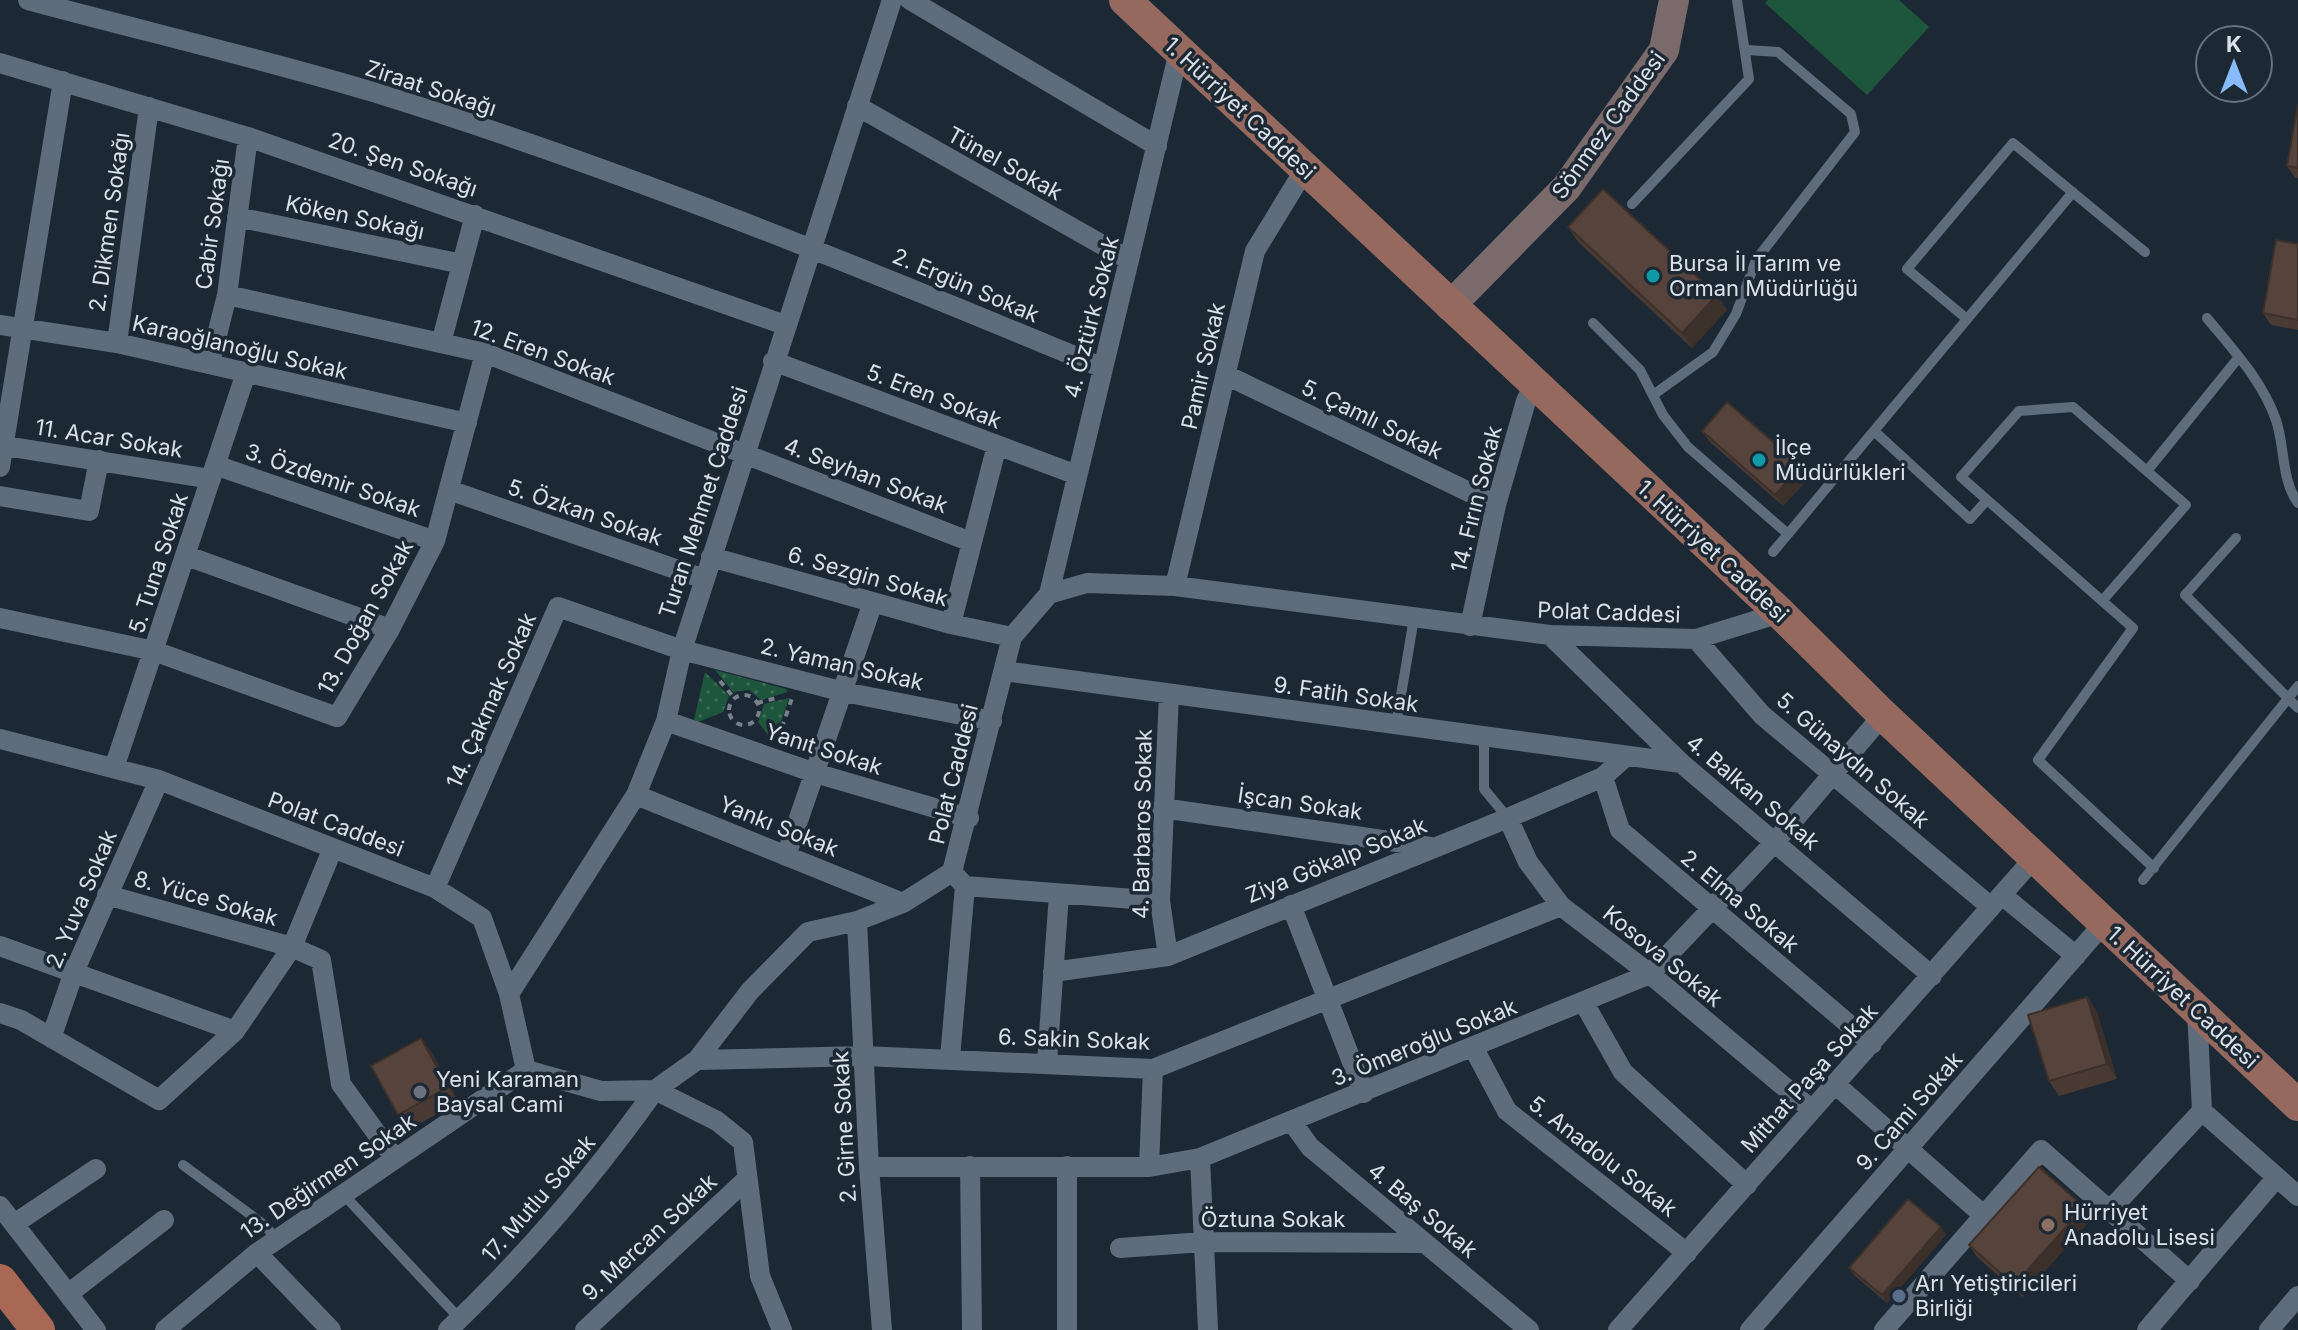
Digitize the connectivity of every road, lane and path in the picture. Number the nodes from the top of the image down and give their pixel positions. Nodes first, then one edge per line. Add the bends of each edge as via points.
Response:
1 (28, 0) edge
2 (892, 0) edge
3 (910, 0) edge
4 (1125, 0) edge
5 (1674, 0) edge
6 (1737, 0) edge
7 (1747, 50) junction
8 (1179, 51) junction
9 (0, 63) edge
10 (63, 81) junction
11 (857, 106) junction
12 (149, 107) junction
13 (248, 137) junction
14 (1157, 146) junction
15 (1305, 169) junction
16 (2073, 192) junction
17 (1632, 204) dead end
18 (475, 215) junction
19 (237, 217) junction
20 (811, 246) junction
21 (2145, 252) dead end
22 (1129, 260) junction
23 (462, 264) junction
24 (227, 295) junction
25 (1450, 306) junction
26 (2207, 318) dead end
27 (1967, 319) junction
28 (1593, 323) dead end
29 (0, 325) edge
30 (785, 325) junction
31 (24, 328) junction
32 (117, 343) junction
33 (441, 343) junction
34 (485, 353) junction
35 (2239, 357) junction
36 (773, 361) junction
37 (210, 363) junction
38 (1103, 368) junction
39 (246, 373) junction
40 (1226, 375) junction
41 (1534, 385) junction
42 (1653, 395) junction
43 (467, 423) junction
44 (1874, 431) junction
45 (2, 445) edge
46 (997, 445) junction
47 (744, 453) junction
48 (99, 460) junction
49 (0, 467) edge
50 (2147, 471) junction
51 (213, 472) junction
52 (1077, 475) junction
53 (449, 490) junction
54 (0, 496) edge
55 (1987, 500) junction
56 (2298, 503) edge
57 (1496, 505) junction
58 (1788, 534) junction
59 (2236, 538) dead end
60 (435, 541) junction
61 (971, 542) junction
62 (1773, 552) dead end
63 (187, 556) junction
64 (711, 557) junction
65 (704, 579) junction
66 (1175, 586) junction
67 (1049, 594) junction
68 (2102, 601) junction
69 (873, 602) junction
70 (1780, 613) junction
71 (0, 618) edge
72 (1414, 618) junction
73 (951, 624) junction
74 (1470, 626) junction
75 (390, 629) junction
76 (1550, 635) junction
77 (1012, 637) junction
78 (1696, 639) junction
79 (682, 650) junction
80 (154, 651) junction
81 (1004, 671) junction
82 (2298, 686) edge
83 (844, 692) junction
84 (1169, 694) junction
85 (2289, 699) junction
86 (757, 703) junction
87 (2298, 708) edge
88 (1883, 715) junction
89 (666, 721) junction
90 (992, 721) junction
91 (1396, 725) junction
92 (1484, 738) junction
93 (0, 739) edge
94 (773, 757) junction
95 (1625, 757) junction
96 (1681, 763) junction
97 (114, 768) junction
98 (815, 773) junction
99 (1603, 777) junction
100 (1832, 778) junction
101 (159, 780) junction
102 (636, 795) junction
103 (1162, 808) junction
104 (969, 818) junction
105 (1508, 818) junction
106 (1775, 842) junction
107 (1431, 847) junction
108 (333, 848) junction
109 (786, 856) junction
110 (2035, 857) junction
111 (2154, 868) junction
112 (959, 879) junction
113 (2143, 880) dead end
114 (435, 888) junction
115 (1059, 894) junction
116 (107, 895) junction
117 (1160, 901) junction
118 (1996, 901) junction
119 (903, 903) junction
120 (1291, 905) junction
121 (1561, 906) junction
122 (1713, 909) junction
123 (857, 921) junction
124 (2104, 923) junction
125 (0, 946) edge
126 (292, 947) junction
127 (1168, 956) junction
128 (2076, 956) junction
129 (74, 972) junction
130 (1053, 972) junction
131 (1650, 974) junction
132 (1932, 976) junction
133 (509, 994) junction
134 (1327, 998) junction
135 (1584, 1003) junction
136 (2197, 1010) junction
137 (0, 1013) edge
138 (235, 1031) junction
139 (51, 1038) junction
140 (1872, 1044) junction
141 (1473, 1047) junction
142 (864, 1056) junction
143 (950, 1058) junction
144 (697, 1060) junction
145 (1047, 1062) junction
146 (1153, 1069) junction
147 (526, 1070) junction
148 (1835, 1084) junction
149 (655, 1090) junction
150 (1364, 1093) junction
151 (2298, 1105) edge
152 (1812, 1110) junction
153 (2202, 1111) junction
154 (1292, 1122) junction
155 (1908, 1149) junction
156 (1200, 1158) junction
157 (395, 1159) junction
158 (183, 1165) dead end
159 (970, 1166) junction
160 (1067, 1166) junction
161 (869, 1167) junction
162 (1149, 1167) junction
163 (96, 1169) dead end
164 (2277, 1177) junction
165 (747, 1179) junction
166 (1747, 1185) junction
167 (343, 1194) junction
168 (2298, 1196) edge
169 (0, 1206) edge
170 (2110, 1210) junction
171 (1982, 1214) junction
172 (164, 1220) dead end
173 (14, 1224) junction
174 (277, 1239) junction
175 (1203, 1242) junction
176 (1425, 1243) junction
177 (1120, 1248) dead end
178 (257, 1253) junction
179 (1687, 1253) junction
180 (0, 1281) edge
181 (2190, 1281) junction
182 (68, 1294) junction
183 (2298, 1296) edge
184 (454, 1324) edge
185 (38, 1330) edge
186 (96, 1330) edge
187 (165, 1330) edge
188 (331, 1330) edge
189 (585, 1330) edge
190 (782, 1330) edge
191 (882, 1330) edge
192 (972, 1330) edge
193 (1067, 1330) edge
194 (1208, 1330) edge
195 (1529, 1330) edge
196 (1618, 1330) edge
197 (1750, 1330) edge
198 (1884, 1330) edge
199 (2147, 1330) edge
200 (2269, 1330) edge

1 - 20 street, Ziraat Sokağı via 372,92
2 - 11 street, Turan Mehmet Caddesi
3 - 14 street
4 - 8 main road, 1. Hürriyet Caddesi
5 - 25 main road, Sönmez Caddesi via 1664,50 1566,188
6 - 7 lane
7 - 17 lane via 1749,79
7 - 42 lane via 1778,52 1851,114 1855,132 1756,260 1736,314 1713,352
8 - 14 street, 4. Öztürk Sokak
8 - 15 main road, 1. Hürriyet Caddesi
9 - 10 street, 20. Şen Sokağı
10 - 12 street, 20. Şen Sokağı
10 - 31 street
11 - 20 street, Turan Mehmet Caddesi
11 - 22 street, Tünel Sokak
12 - 13 street, 20. Şen Sokağı
12 - 32 street, 2. Dikmen Sokağı
13 - 18 street, 20. Şen Sokağı
13 - 19 street, Cabir Sokağı
14 - 22 street, 4. Öztürk Sokak
15 - 25 main road, 1. Hürriyet Caddesi
15 - 40 street, Pamir Sokak via 1255,251
16 - 21 lane
16 - 27 lane
16 - 27 lane via 2013,143 1907,269
18 - 23 street
18 - 30 street, 20. Şen Sokağı
19 - 23 street, Köken Sokağı
19 - 24 street, Cabir Sokağı
20 - 30 street, Turan Mehmet Caddesi
20 - 38 street, 2. Ergün Sokak
22 - 38 street, 4. Öztürk Sokak
23 - 33 street
24 - 33 street, 12. Eren Sokak
24 - 37 street, Cabir Sokağı
25 - 41 main road, 1. Hürriyet Caddesi
26 - 35 lane
27 - 44 lane
28 - 42 lane via 1640,370
29 - 31 street, Karaoğlanoğlu Sokak
30 - 36 street, Turan Mehmet Caddesi
31 - 32 street, Karaoğlanoğlu Sokak
31 - 45 street
32 - 37 street, Karaoğlanoğlu Sokak
33 - 34 street, 12. Eren Sokak
34 - 43 street, 13. Doğan Sokak
34 - 47 street, 12. Eren Sokak
35 - 50 lane
35 - 56 lane via 2260,385 2276,422
36 - 46 street, 5. Eren Sokak
36 - 47 street, Turan Mehmet Caddesi
37 - 39 street, Karaoğlanoğlu Sokak
38 - 52 street, 4. Öztürk Sokak
39 - 43 street, Karaoğlanoğlu Sokak
39 - 51 street, 5. Tuna Sokak
40 - 57 street, 5. Çamlı Sokak
40 - 66 street, Pamir Sokak
41 - 57 street, 14. Fırın Sokak
41 - 70 main road, 1. Hürriyet Caddesi
42 - 58 lane via 1688,447
43 - 53 street, 13. Doğan Sokak
44 - 55 lane via 1970,519
44 - 58 lane
45 - 48 street, 11. Acar Sokak
45 - 49 street
46 - 52 street, 5. Eren Sokak
46 - 61 street
47 - 61 street, 4. Seyhan Sokak
47 - 64 street, Turan Mehmet Caddesi
48 - 51 street, 11. Acar Sokak
48 - 54 street via 89,511
50 - 55 lane via 2073,407 2019,411 1961,477
50 - 68 lane via 2186,505
51 - 60 street, 3. Özdemir Sokak
51 - 63 street, 5. Tuna Sokak
52 - 67 street, 4. Öztürk Sokak
53 - 60 street, 13. Doğan Sokak
53 - 65 street, 5. Özkan Sokak
55 - 68 lane
57 - 74 street, 14. Fırın Sokak
58 - 62 lane
59 - 85 lane via 2185,595
60 - 75 street, 13. Doğan Sokak
61 - 73 street
63 - 75 street
63 - 80 street, 5. Tuna Sokak
64 - 65 street, Turan Mehmet Caddesi
64 - 69 street, 6. Sezgin Sokak
65 - 79 street, Turan Mehmet Caddesi
66 - 67 street, Polat Caddesi via 1087,583
66 - 72 street, Polat Caddesi
67 - 77 street, Polat Caddesi
68 - 111 lane via 2133,628 2038,760
69 - 73 street, 6. Sezgin Sokak
69 - 83 street
70 - 78 street, Polat Caddesi
70 - 88 main road, 1. Hürriyet Caddesi
71 - 80 street
72 - 74 street, Polat Caddesi
72 - 91 lane
73 - 77 street, 6. Sezgin Sokak
74 - 76 street, Polat Caddesi
75 - 80 street, 13. Doğan Sokak via 337,717
76 - 78 street, Polat Caddesi
76 - 96 street, 4. Balkan Sokak
77 - 81 street, Polat Caddesi
78 - 100 street, 5. Günaydın Sokak via 1762,715
79 - 83 street, 2. Yaman Sokak
79 - 89 street, Turan Mehmet Caddesi
79 - 114 street, 14. Çakmak Sokak via 558,607
80 - 97 street, 5. Tuna Sokak
81 - 84 street, 9. Fatih Sokak
81 - 90 street, Polat Caddesi
82 - 85 lane
83 - 90 street, 2. Yaman Sokak
83 - 98 street
84 - 91 street, 9. Fatih Sokak
84 - 103 street, 4. Barbaros Sokak
85 - 87 lane
85 - 111 lane
86 - 86 path via 748,696 737,698 730,707 732,718 741,725 752,723 759,714
86 - 94 path via 794,694
88 - 100 street, 3. Ömeroğlu Sokak
88 - 110 main road, 1. Hürriyet Caddesi
89 - 94 street, Yanıt Sokak
89 - 102 street, Turan Mehmet Caddesi
90 - 104 street, Polat Caddesi
91 - 92 street, 9. Fatih Sokak
92 - 95 street, 9. Fatih Sokak
92 - 105 lane via 1484,789
93 - 97 street, Polat Caddesi
94 - 98 street, Yanıt Sokak
95 - 96 street, 9. Fatih Sokak
95 - 99 street, Ziya Gökalp Sokak
96 - 106 street, 4. Balkan Sokak
97 - 101 street, Polat Caddesi
98 - 104 street, Yanıt Sokak
98 - 109 street
99 - 105 street, Ziya Gökalp Sokak
99 - 122 street, 2. Elma Sokak via 1620,830
100 - 106 street, 3. Ömeroğlu Sokak
100 - 118 street, 5. Günaydın Sokak
101 - 108 street, Polat Caddesi
101 - 116 street, 2. Yuva Sokak
102 - 109 street, Yankı Sokak
102 - 133 street, Turan Mehmet Caddesi
103 - 107 street, İşcan Sokak
103 - 117 street, 4. Barbaros Sokak
104 - 112 street, Polat Caddesi
105 - 107 street, Ziya Gökalp Sokak
105 - 121 street, Kosova Sokak via 1528,862
106 - 122 street, 3. Ömeroğlu Sokak
106 - 132 street, 4. Balkan Sokak
107 - 120 street, Ziya Gökalp Sokak
108 - 114 street, Polat Caddesi
108 - 126 street
109 - 119 street, Yankı Sokak
110 - 118 street, Mithat Paşa Sokak
110 - 124 main road, 1. Hürriyet Caddesi
111 - 113 lane
112 - 115 street
112 - 119 street, Polat Caddesi
112 - 143 street
114 - 133 street, Polat Caddesi via 482,918
115 - 117 street
115 - 130 street
116 - 126 street, 8. Yüce Sokak
116 - 129 street, 2. Yuva Sokak
117 - 127 street, 4. Barbaros Sokak
118 - 128 street, 5. Günaydın Sokak
118 - 132 street, Mithat Paşa Sokak
119 - 123 street, Polat Caddesi
120 - 127 street, Ziya Gökalp Sokak
120 - 134 street
121 - 131 street, Kosova Sokak
121 - 134 street, 6. Sakin Sokak
122 - 131 street, 3. Ömeroğlu Sokak
122 - 140 street, 2. Elma Sokak
123 - 142 street, 2. Girne Sokak
123 - 144 street, Polat Caddesi via 808,932 750,991
124 - 128 street, 9. Cami Sokak
124 - 136 main road, 1. Hürriyet Caddesi
125 - 129 street
126 - 138 street
126 - 157 street, 8. Yüce Sokak via 321,960 341,1084
127 - 130 street, Ziya Gökalp Sokak
128 - 155 street, 9. Cami Sokak
129 - 138 street
129 - 139 street, 2. Yuva Sokak
130 - 145 street
131 - 135 street, 3. Ömeroğlu Sokak
131 - 152 street, Kosova Sokak
132 - 140 street, Mithat Paşa Sokak
133 - 147 street, Polat Caddesi
134 - 146 street, 6. Sakin Sokak
134 - 150 street
135 - 141 street, 3. Ömeroğlu Sokak
135 - 166 street via 1623,1072
136 - 151 main road, 1. Hürriyet Caddesi
136 - 153 street
137 - 139 street
138 - 139 street via 159,1100
140 - 148 street, Mithat Paşa Sokak
141 - 150 street, 3. Ömeroğlu Sokak
141 - 179 street, 5. Anadolu Sokak via 1507,1111
142 - 143 street, 6. Sakin Sokak
142 - 144 street, 6. Sakin Sokak
142 - 161 street, 2. Girne Sokak
143 - 145 street, 6. Sakin Sokak
144 - 149 street, Polat Caddesi
145 - 146 street, 6. Sakin Sokak
146 - 162 street
147 - 149 street via 601,1091
147 - 157 street, 13. Değirmen Sokak
148 - 152 street, Mithat Paşa Sokak
148 - 155 street
149 - 165 street via 717,1121 743,1142
149 - 184 street, 17. Mutlu Sokak via 606,1159 492,1289
150 - 154 street, 3. Ömeroğlu Sokak
152 - 166 street, Mithat Paşa Sokak
153 - 164 street
153 - 170 street
154 - 156 street, 3. Ömeroğlu Sokak
154 - 176 street, 4. Baş Sokak via 1310,1147
155 - 171 street
155 - 197 street, 9. Cami Sokak
156 - 162 street, 3. Ömeroğlu Sokak
156 - 175 street
157 - 167 street, 13. Değirmen Sokak
158 - 174 lane
159 - 160 street, 3. Ömeroğlu Sokak
159 - 161 street, 3. Ömeroğlu Sokak
159 - 192 street
160 - 162 street, 3. Ömeroğlu Sokak
160 - 193 street
161 - 191 street, 2. Girne Sokak
163 - 173 street
164 - 168 street
164 - 181 street
165 - 189 street, 9. Mercan Sokak
165 - 190 street via 760,1276
166 - 179 street, Mithat Paşa Sokak
167 - 174 street, 13. Değirmen Sokak
167 - 184 lane
169 - 173 street
170 - 171 street via 2041,1150
170 - 181 street
171 - 198 street
172 - 182 street
173 - 182 street
174 - 178 street, 13. Değirmen Sokak
175 - 176 street, Öztuna Sokak
175 - 177 street, Öztuna Sokak
175 - 194 street
176 - 195 street, 4. Baş Sokak
178 - 187 street, 13. Değirmen Sokak
178 - 188 street
179 - 196 street, Mithat Paşa Sokak
180 - 185 highway
181 - 199 street
182 - 186 street
183 - 200 street

